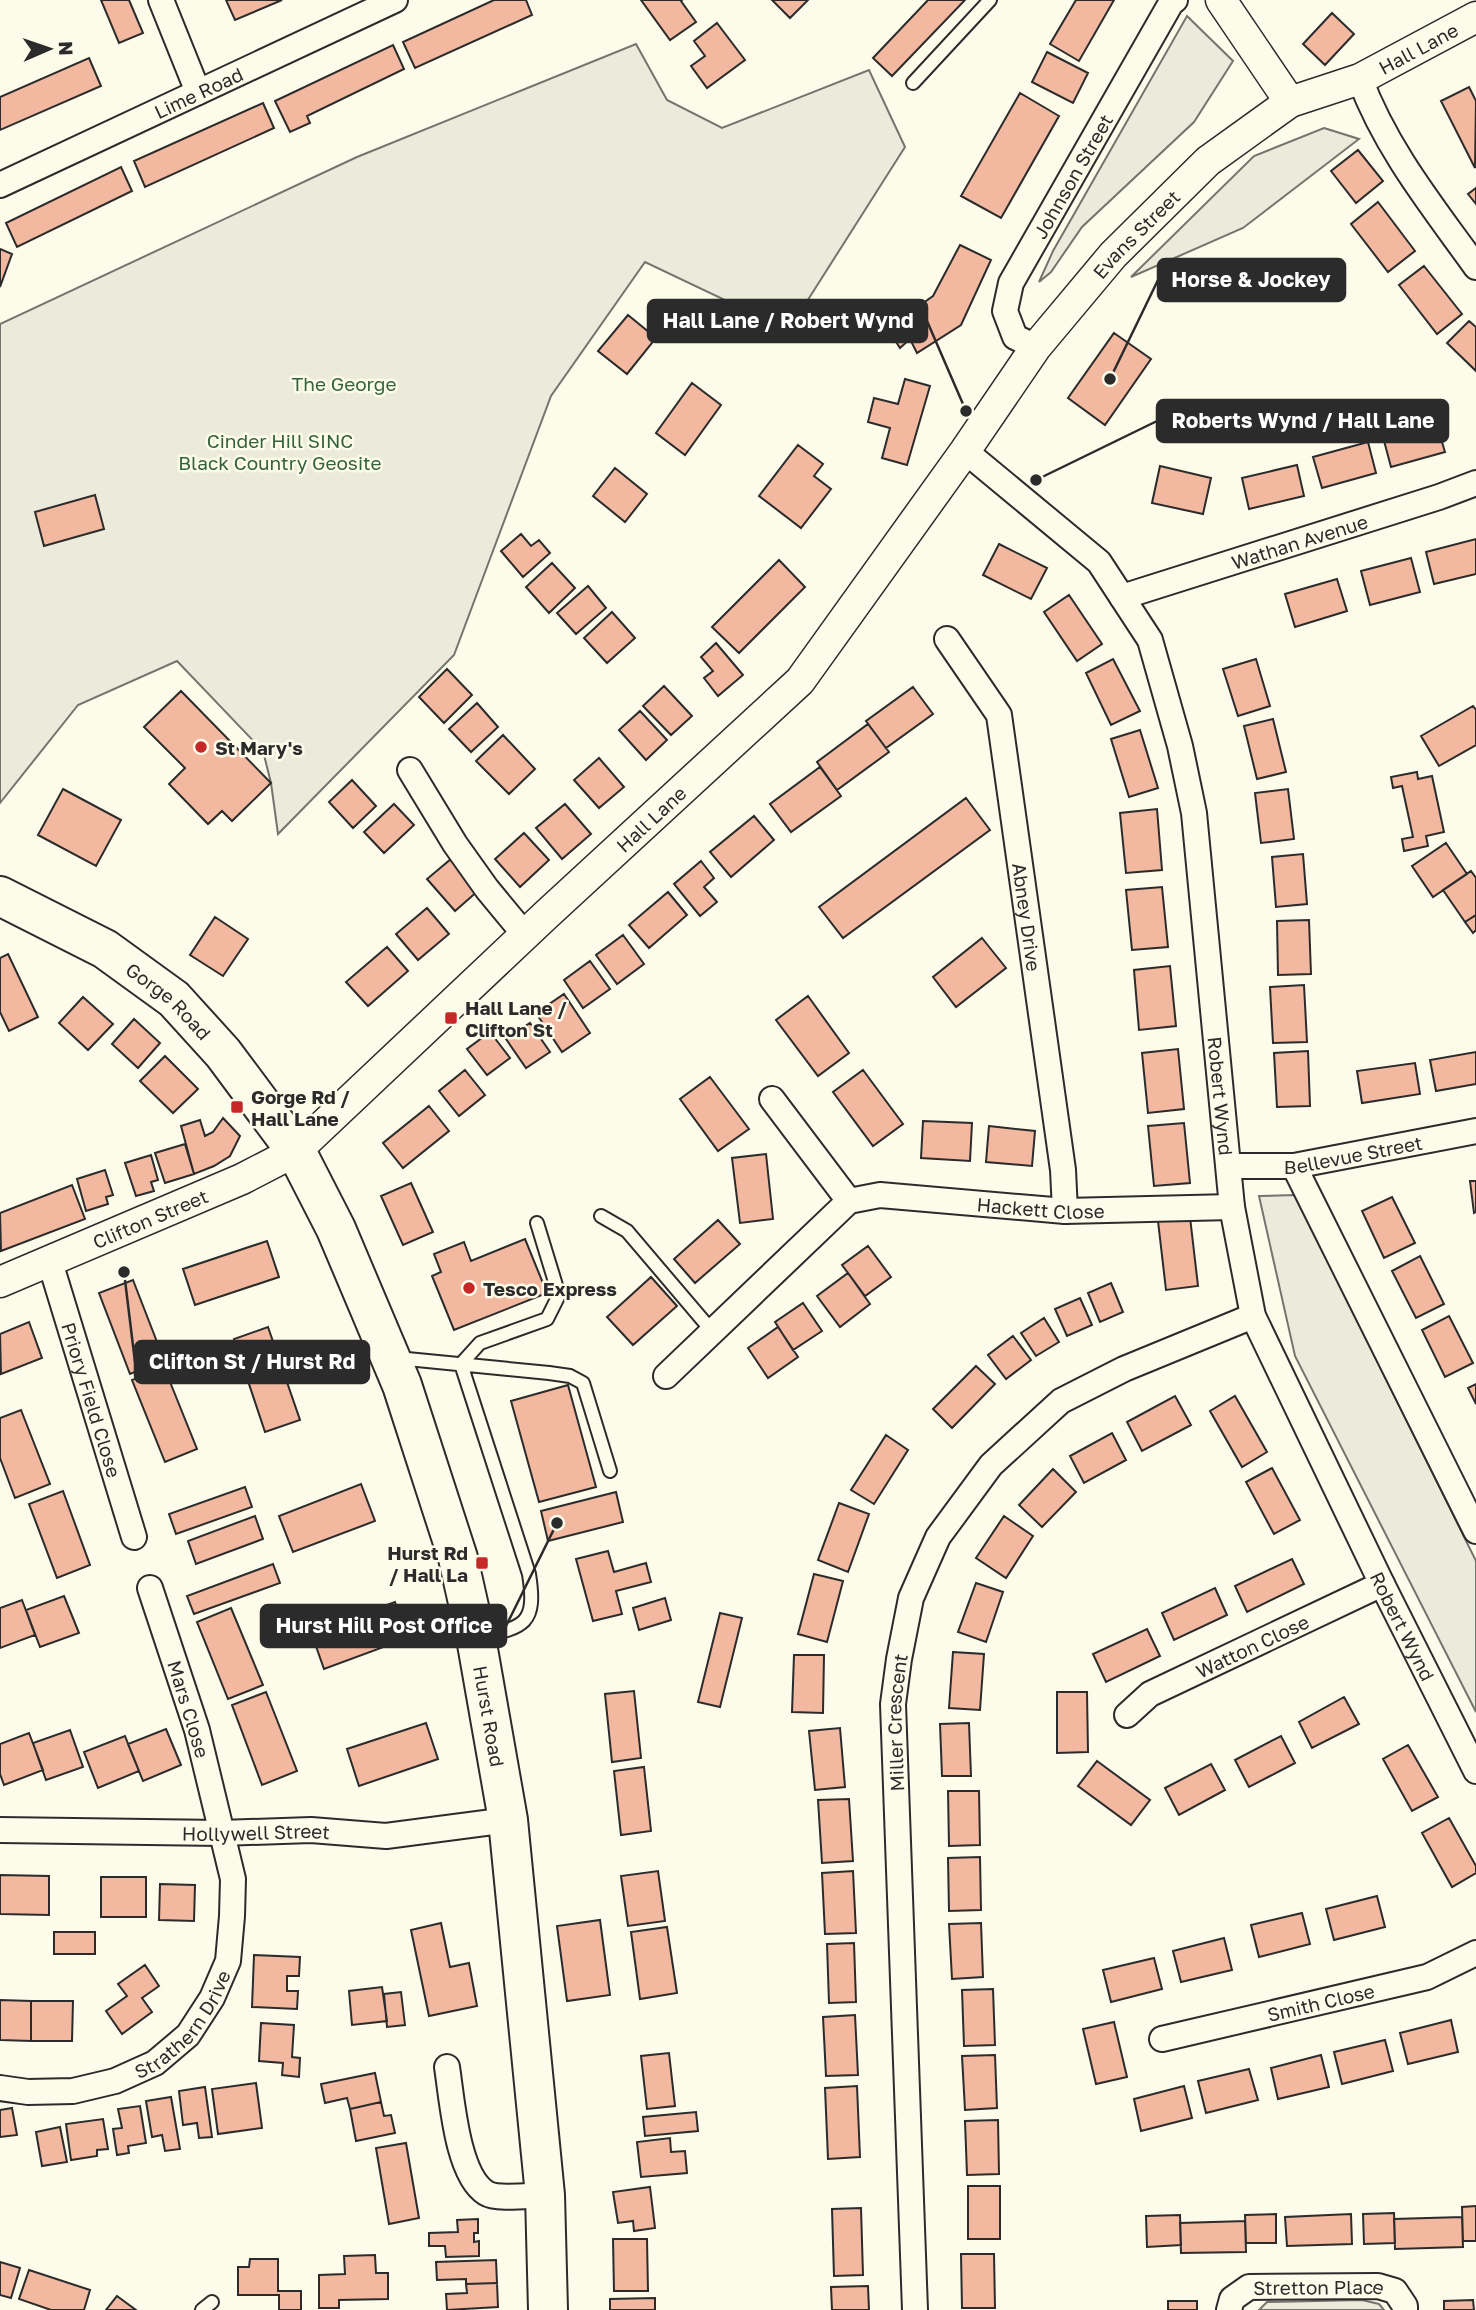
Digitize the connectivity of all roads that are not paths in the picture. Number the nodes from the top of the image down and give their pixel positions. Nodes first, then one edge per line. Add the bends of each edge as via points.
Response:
1 (161, 0) edge
2 (396, 0) edge
3 (990, 0) edge
4 (1175, 0) edge
5 (1222, 0) edge
6 (1476, 17) edge
7 (1360, 79) junction
8 (913, 83) dead end
9 (198, 92) junction
10 (1290, 102) junction
11 (0, 185) edge
12 (1476, 267) edge
13 (1036, 347) junction
14 (965, 451) junction
15 (1476, 482) edge
16 (1122, 597) junction
17 (947, 639) dead end
18 (410, 770) dead end
19 (0, 896) edge
20 (525, 935) junction
21 (772, 1099) dead end
22 (1476, 1131) edge
23 (296, 1152) junction
24 (1230, 1166) junction
25 (1294, 1166) junction
26 (849, 1201) junction
27 (1232, 1207) junction
28 (1065, 1211) junction
29 (601, 1216) dead end
30 (537, 1223) dead end
31 (50, 1262) junction
32 (0, 1282) edge
33 (1253, 1316) junction
34 (712, 1331) junction
35 (390, 1357) junction
36 (461, 1364) junction
37 (666, 1376) dead end
38 (610, 1471) dead end
39 (1476, 1531) edge
40 (134, 1537) dead end
41 (1381, 1584) junction
42 (150, 1588) dead end
43 (476, 1638) junction
44 (1127, 1715) dead end
45 (1476, 1771) edge
46 (508, 1820) junction
47 (0, 1830) edge
48 (221, 1833) junction
49 (1476, 1954) edge
50 (1162, 2039) dead end
51 (447, 2067) dead end
52 (0, 2088) edge
53 (545, 2195) junction
54 (548, 2310) edge
55 (915, 2310) edge
56 (1229, 2310) edge
57 (1405, 2310) edge

1 - 9 street
2 - 9 street, Lime Road
3 - 8 lane
4 - 13 street, Johnson Street via 1011,283 1005,311 1014,337
5 - 10 street
6 - 7 street, Hall Lane
7 - 10 street, Evans Street
7 - 12 street via 1406,170
9 - 11 street, Lime Road
10 - 13 street, Evans Street via 1208,161 1113,255
13 - 14 street, Evans Street
14 - 16 street, Robert Wynd via 1099,562
14 - 20 street, Hall Lane via 800,681
15 - 16 street, Wathan Avenue
16 - 24 street, Robert Wynd via 1150,640 1194,813
17 - 28 street, Abney Drive via 999,715
18 - 20 street via 455,844
19 - 23 main road, Gorge Road via 105,949 174,999 223,1053
20 - 23 street, Hall Lane
21 - 26 street
22 - 25 street, Bellevue Street
23 - 31 street, Clifton Street
23 - 35 main road, Hurst Road via 336,1229
24 - 25 street, Bellevue Street
24 - 27 street, Robert Wynd
25 - 39 street
26 - 28 street, Hackett Close via 880,1195
26 - 34 street
27 - 28 street, Hackett Close
27 - 33 street, Robert Wynd
29 - 34 lane via 627,1231
30 - 36 lane via 559,1295 547,1319 480,1343
31 - 32 street, Clifton Street
31 - 40 street, Priory Field Close
33 - 41 street, Robert Wynd
33 - 55 street, Miller Crescent via 1124,1369 1061,1401 991,1465 938,1537 911,1598 893,1704
34 - 37 street
35 - 36 lane
35 - 43 main road, Hurst Road via 458,1558
36 - 38 lane via 559,1374 583,1383
36 - 43 lane via 531,1588 525,1622
41 - 44 street, Watton Close via 1150,1694
41 - 45 street, Robert Wynd
42 - 48 street, Mars Close via 197,1730
43 - 46 main road, Hurst Road
46 - 48 street, Hollywell Street via 386,1836 311,1830
46 - 53 main road, Hurst Road
47 - 48 street, Hollywell Street
48 - 52 street, Strathern Drive via 233,1880 228,1961 212,1998 188,2035 155,2063 116,2081 73,2091
49 - 50 street, Smith Close via 1427,1977
51 - 53 street via 462,2157 474,2182 488,2194
53 - 54 main road, Hurst Road
56 - 57 street, Stretton Place via 1232,2299 1250,2287 1378,2286 1395,2291

